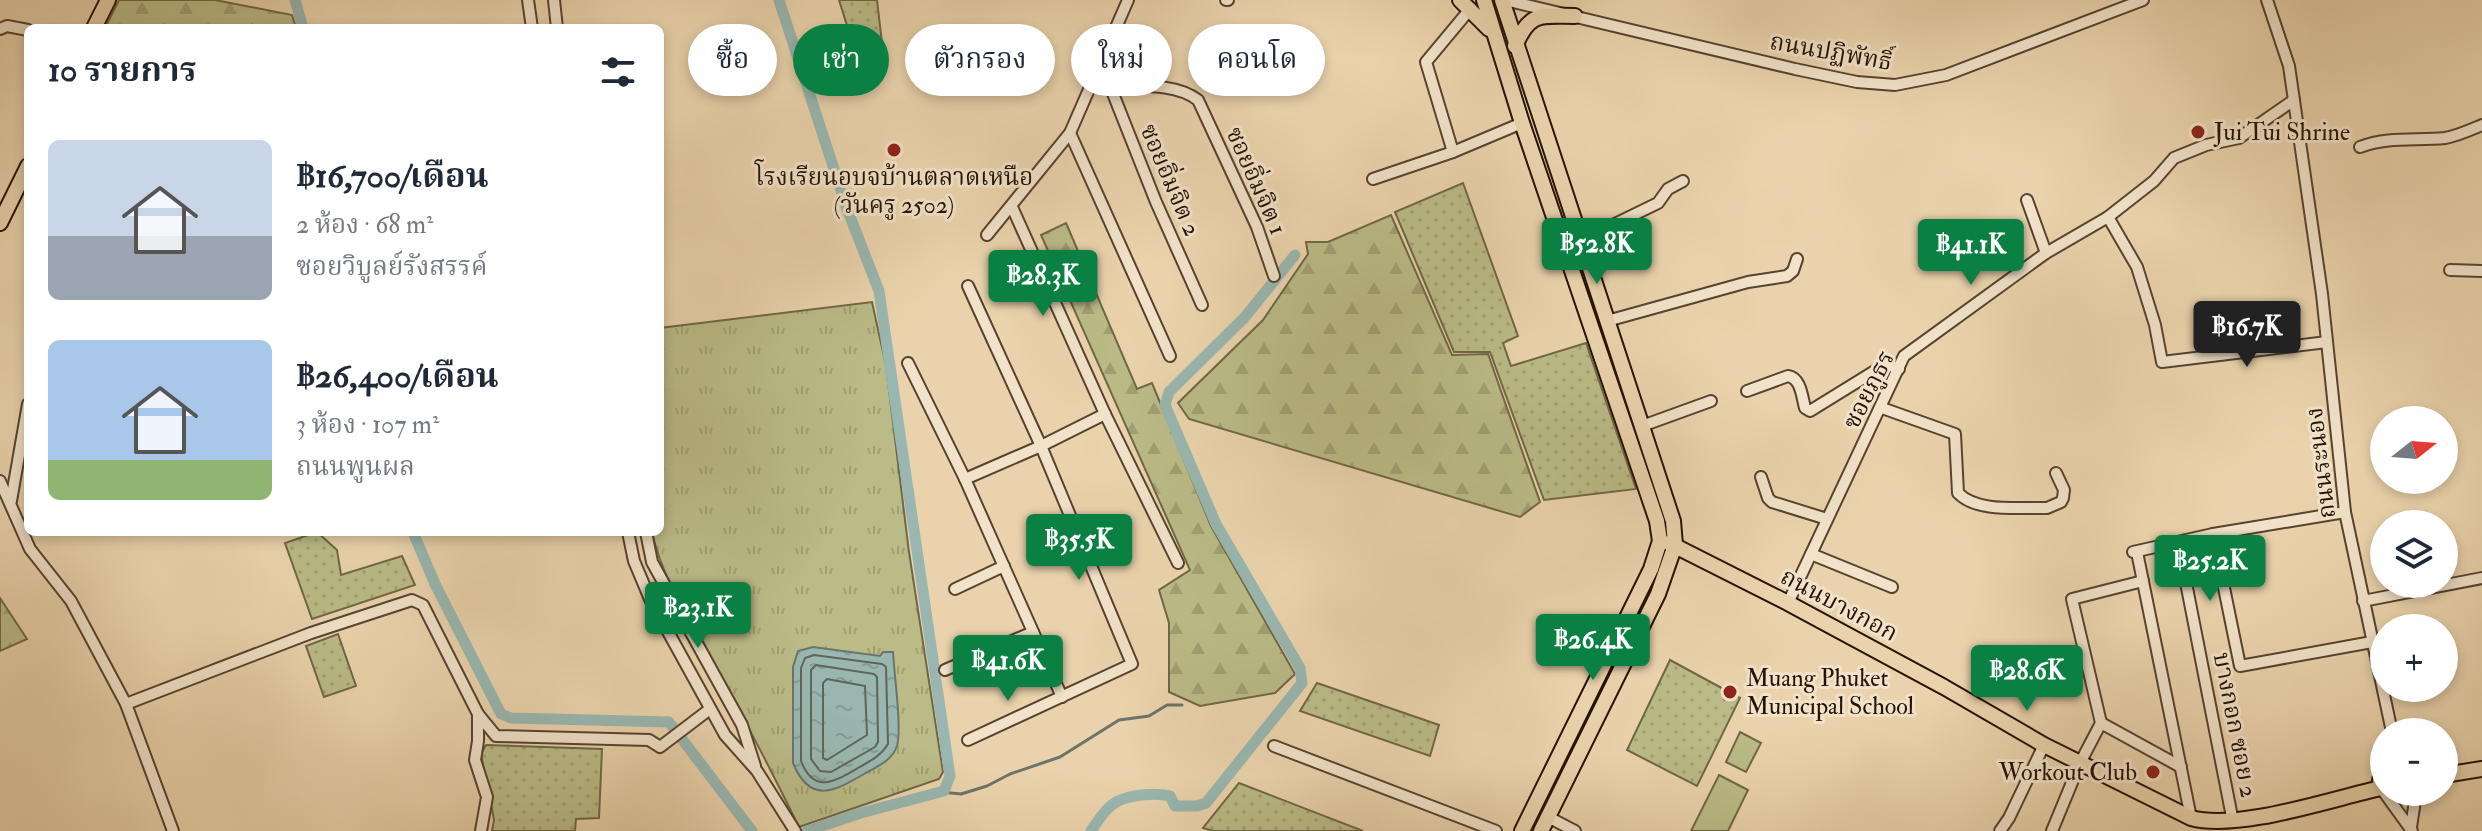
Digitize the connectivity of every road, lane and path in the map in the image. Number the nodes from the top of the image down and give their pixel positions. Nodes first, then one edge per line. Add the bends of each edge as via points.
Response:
1 (108, 0) edge
2 (528, 0) edge
3 (554, 0) edge
4 (1128, 0) edge
5 (1504, 0) edge
6 (2143, 0) edge
7 (2267, 0) edge
8 (1472, 3) edge
9 (1575, 16) junction
10 (96, 24) edge
11 (531, 24) edge
12 (557, 24) edge
13 (1118, 24) edge
14 (0, 29) edge
15 (24, 29) edge
16 (1515, 46) junction
17 (1172, 89) edge
18 (1086, 96) edge
19 (1114, 96) edge
20 (2294, 100) junction
21 (1522, 123) junction
22 (2482, 125) edge
23 (1070, 133) junction
24 (2360, 147) dead end
25 (1453, 152) junction
26 (24, 174) edge
27 (1373, 179) dead end
28 (1683, 181) dead end
29 (2027, 200) dead end
30 (1012, 207) junction
31 (2, 215) edge
32 (2108, 217) junction
33 (987, 235) dead end
34 (1580, 241) junction
35 (2046, 253) junction
36 (1797, 259) dead end
37 (2450, 270) dead end
38 (2482, 271) edge
39 (1274, 276) dead end
40 (968, 286) dead end
41 (1202, 305) dead end
42 (1607, 321) junction
43 (2327, 342) junction
44 (1170, 356) dead end
45 (908, 363) dead end
46 (1899, 369) junction
47 (1747, 391) dead end
48 (1711, 401) dead end
49 (1882, 408) junction
50 (1105, 414) junction
51 (1642, 426) junction
52 (24, 427) edge
53 (1041, 446) junction
54 (2056, 473) dead end
55 (1761, 477) dead end
56 (965, 479) junction
57 (0, 481) edge
58 (11, 503) junction
59 (2345, 512) junction
60 (1827, 519) junction
61 (24, 534) edge
62 (2213, 534) junction
63 (25, 536) edge
64 (629, 536) edge
65 (647, 536) edge
66 (2178, 542) junction
67 (1668, 543) junction
68 (1811, 554) junction
69 (1178, 563) dead end
70 (1004, 566) junction
71 (2482, 578) edge
72 (2143, 581) junction
73 (1892, 587) dead end
74 (955, 589) dead end
75 (2363, 601) junction
76 (1788, 603) junction
77 (1033, 632) junction
78 (2370, 633) edge
79 (2370, 642) edge
80 (945, 670) dead end
81 (1062, 697) junction
82 (126, 704) junction
83 (710, 709) junction
84 (478, 714) junction
85 (2101, 723) junction
86 (968, 740) dead end
87 (2044, 745) junction
88 (1274, 746) dead end
89 (2080, 763) junction
90 (2181, 767) junction
91 (2482, 769) edge
92 (757, 771) junction
93 (2458, 773) edge
94 (2370, 791) edge
95 (2394, 806) edge
96 (2414, 806) edge
97 (2191, 818) junction
98 (2233, 822) junction
99 (1545, 824) edge
100 (2209, 826) edge
101 (2411, 829) edge
102 (173, 831) edge
103 (481, 831) edge
104 (795, 831) edge
105 (1496, 831) edge
106 (1522, 831) edge
107 (1575, 831) edge
108 (2000, 831) edge
109 (2052, 831) edge

1 - 10 main road
2 - 11 street
3 - 12 street
4 - 13 street
5 - 9 street, ถนนปฏิพัทธิ์
5 - 16 main road
6 - 9 street, ถนนปฏิพัทธิ์ via 1946,75 1895,85 1795,69
7 - 20 street, ถนนระนอง via 2289,66
8 - 21 main road via 1496,39
8 - 25 street via 1426,62
9 - 16 main road via 1540,16 1524,26
14 - 15 street
16 - 34 main road
17 - 39 street, ซอยอิ่มจิต 1 via 1198,100
18 - 23 street
19 - 41 street, ซอยอิ่มจิต 2
20 - 32 street, ซอยภูธร via 2239,138 2174,158
20 - 43 street, ถนนระนอง
21 - 25 street
21 - 67 main road
22 - 24 street via 2448,138 2395,138
23 - 30 street
23 - 44 street
25 - 27 street
26 - 31 main road
28 - 34 street via 1658,203
29 - 35 street
30 - 33 street
30 - 50 street
32 - 35 street, ซอยภูธร
32 - 43 street via 2137,267 2162,362
34 - 42 main road
35 - 46 street, ซอยภูธร via 1904,356
36 - 42 street via 1787,276
37 - 38 street
40 - 53 street
42 - 51 main road
43 - 59 street, ถนนระนอง
45 - 56 street
46 - 47 street via 1878,369 1810,411 1793,377
46 - 49 street, ซอยภูธร
48 - 51 street
49 - 54 street via 1955,434 1958,493 1966,500 2054,506 2064,490
49 - 60 street, ซอยภูธร
50 - 53 street
50 - 69 street
51 - 67 main road via 1673,521
52 - 58 street
53 - 56 street
53 - 81 street via 1132,664
55 - 60 street via 1772,502
56 - 70 street
57 - 58 street
58 - 61 street
59 - 62 street
59 - 75 street, ถนนระนอง
60 - 68 street, ซอยภูธร
62 - 66 street
62 - 79 street via 2240,666
63 - 82 street via 71,601
64 - 83 street via 650,599
65 - 92 street via 652,562 742,725
66 - 72 street via 2134,552
66 - 98 street, บางกอก ซอย 2
67 - 76 main road, ถนนบางกอก
67 - 99 main road via 1658,594
67 - 106 main road
68 - 73 street
68 - 76 street, ซอยภูธร
70 - 74 street
70 - 77 street
71 - 75 street
72 - 85 street via 2072,599
72 - 90 street
75 - 78 street, ถนนระนอง
76 - 87 main road, ถนนบางกอก
77 - 80 street
77 - 81 street
81 - 86 street
82 - 84 street via 412,600 423,605
82 - 102 street
83 - 84 street via 660,747 649,740 496,736
83 - 92 street
84 - 103 street via 475,760 487,797
85 - 89 street
85 - 90 street
87 - 89 main road, ถนนบางกอก
87 - 108 street
88 - 105 street
89 - 97 main road, ถนนบางกอก
89 - 109 street
90 - 97 street
91 - 93 main road
92 - 104 street
94 - 98 main road, ถนนบางกอก
95 - 101 street
96 - 101 street
97 - 100 main road, ถนนบางกอก
98 - 100 main road, ถนนบางกอก
99 - 107 street

